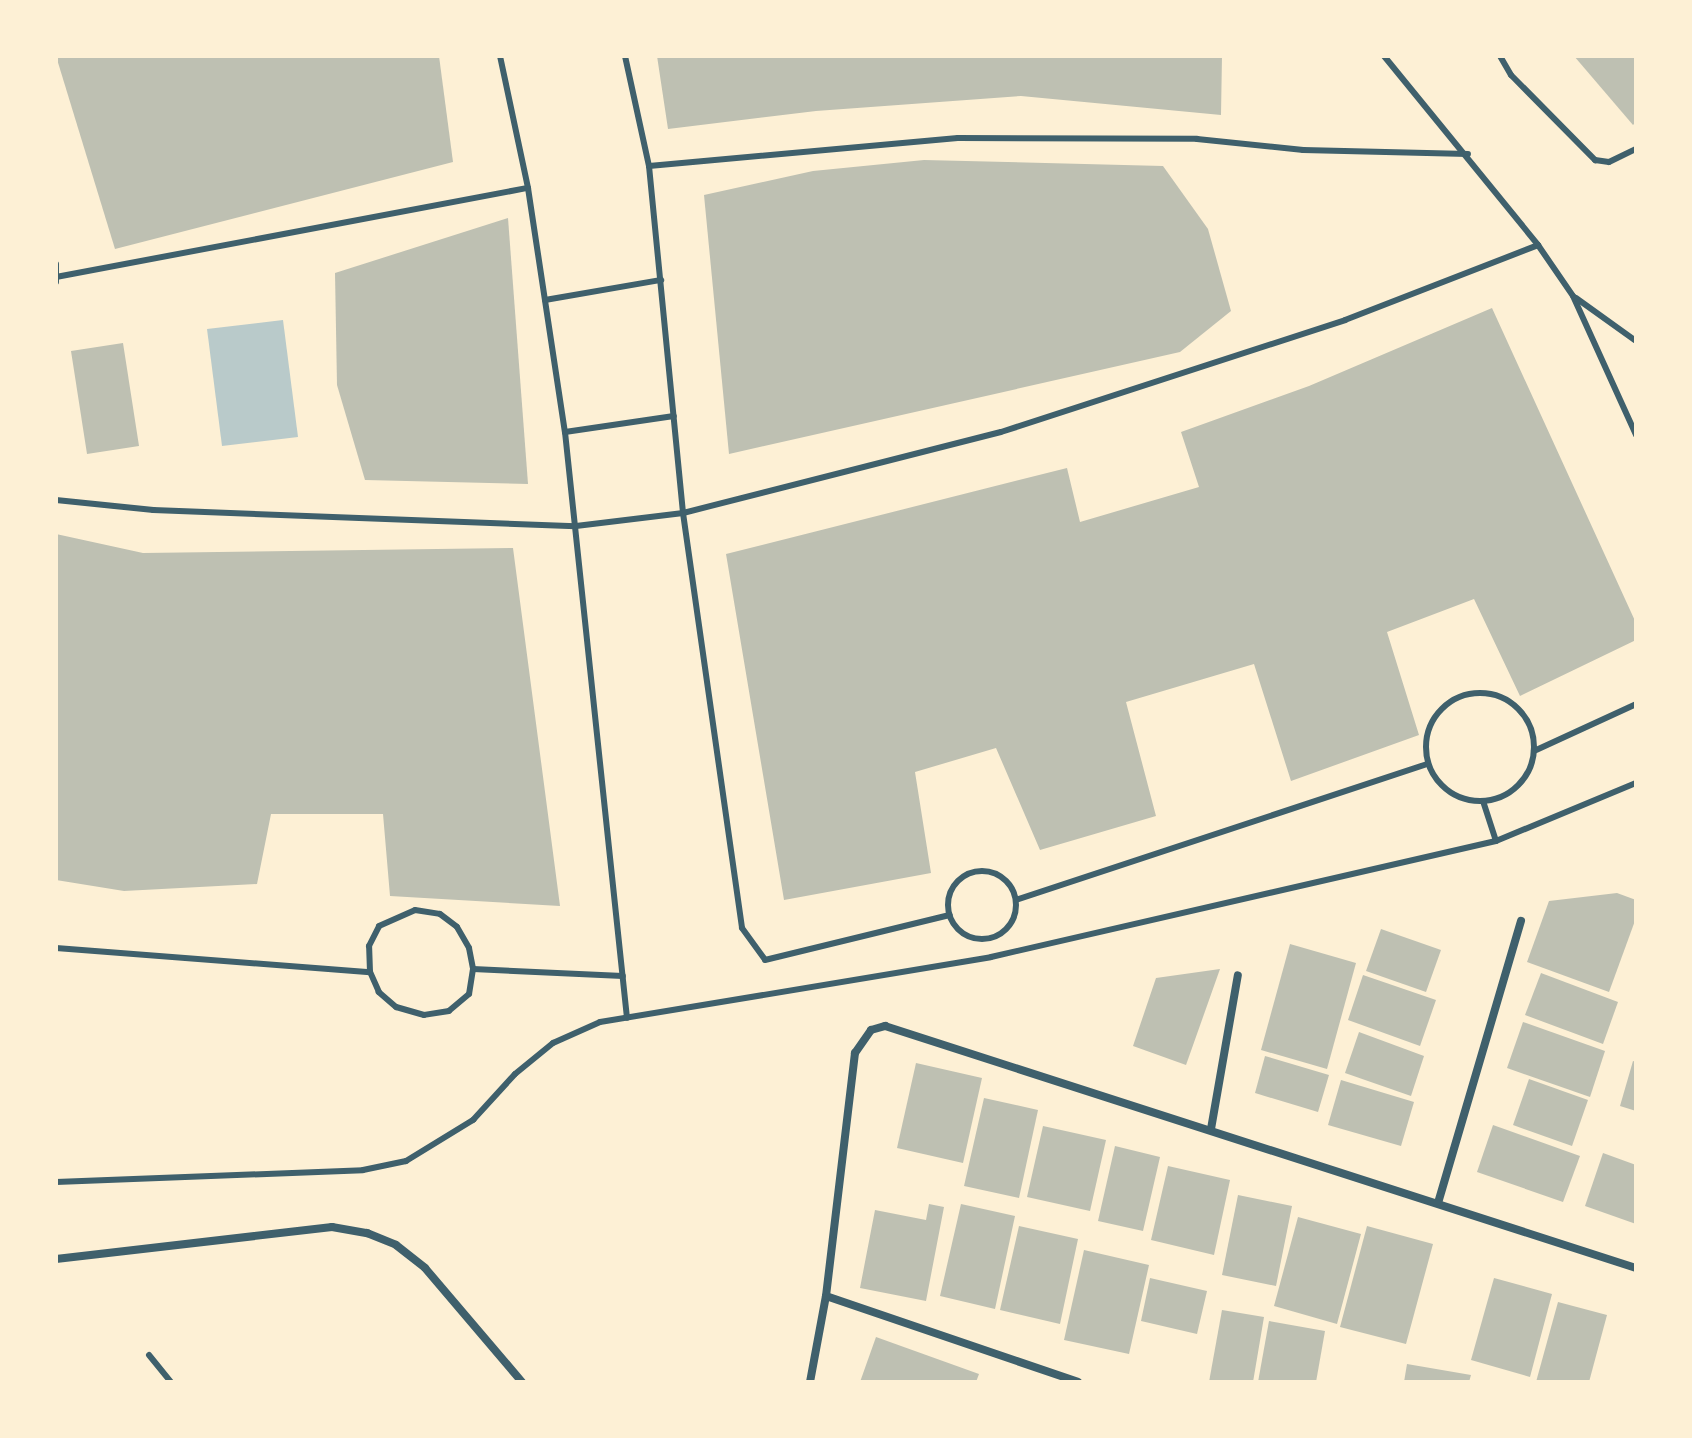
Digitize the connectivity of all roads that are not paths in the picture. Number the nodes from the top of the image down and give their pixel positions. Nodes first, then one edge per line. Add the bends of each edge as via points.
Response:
1 (500, 56) edge
2 (625, 56) edge
3 (1384, 56) edge
4 (1500, 56) edge
5 (1636, 149) edge
6 (1468, 154) junction
7 (649, 166) junction
8 (528, 188) junction
9 (1538, 245) junction
10 (56, 264) edge
11 (57, 279) edge
12 (661, 280) junction
13 (1573, 296) junction
14 (545, 300) junction
15 (1636, 341) edge
16 (674, 416) junction
17 (565, 432) junction
18 (1636, 435) edge
19 (56, 500) edge
20 (683, 513) junction
21 (576, 526) junction
22 (1636, 704) edge
23 (1534, 751) junction
24 (1428, 764) junction
25 (1636, 783) edge
26 (1483, 801) junction
27 (1496, 841) junction
28 (1016, 900) junction
29 (950, 915) junction
30 (1521, 921) dead end
31 (987, 939) junction
32 (56, 948) edge
33 (991, 957) junction
34 (473, 969) junction
35 (370, 972) junction
36 (1238, 975) dead end
37 (623, 976) junction
38 (627, 1018) junction
39 (1211, 1129) junction
40 (56, 1182) edge
41 (1438, 1203) junction
42 (56, 1259) edge
43 (1636, 1268) edge
44 (826, 1296) junction
45 (149, 1355) dead end
46 (171, 1382) edge
47 (522, 1382) edge
48 (810, 1382) edge
49 (1078, 1382) edge

1 - 8 lane
2 - 7 lane
3 - 6 lane
4 - 5 lane via 1511,75 1595,160 1609,162
6 - 7 lane via 1303,150 1197,139 958,138
6 - 9 lane
7 - 12 lane
8 - 11 lane
8 - 14 lane
9 - 13 lane
9 - 20 lane via 1345,320 1001,432
10 - 11 lane
12 - 14 lane
12 - 16 lane
13 - 15 lane
13 - 18 lane
14 - 17 lane
16 - 17 lane
16 - 20 lane
17 - 21 lane
19 - 21 lane via 153,510
20 - 21 lane
20 - 29 lane via 747,941 765,960
21 - 37 lane
22 - 23 lane
23 - 24 lane via 1530,723 1519,708 1504,697 1467,693 1437,713 1426,738
23 - 26 lane via 1527,776 1515,789
24 - 26 lane via 1449,792
24 - 28 lane
25 - 27 lane
26 - 27 lane
27 - 33 lane
28 - 29 lane via 1003,878 977,871 955,884 949,896
28 - 31 lane via 1009,926
29 - 31 lane via 962,932
30 - 41 street
31 - 33 lane
32 - 35 lane
33 - 38 lane
34 - 35 lane via 469,994 449,1011 424,1015 396,1007 379,992
34 - 35 lane via 457,927 440,914 415,910 379,926 369,946
34 - 37 lane
36 - 39 street
37 - 38 lane
38 - 40 lane via 600,1022 553,1043 515,1074 473,1120 406,1161 363,1170
39 - 41 street
39 - 44 street via 905,1030 871,1030 855,1053
41 - 43 street
42 - 47 street via 332,1227 367,1233 396,1245 425,1268
44 - 48 street
44 - 49 street
45 - 46 lane

